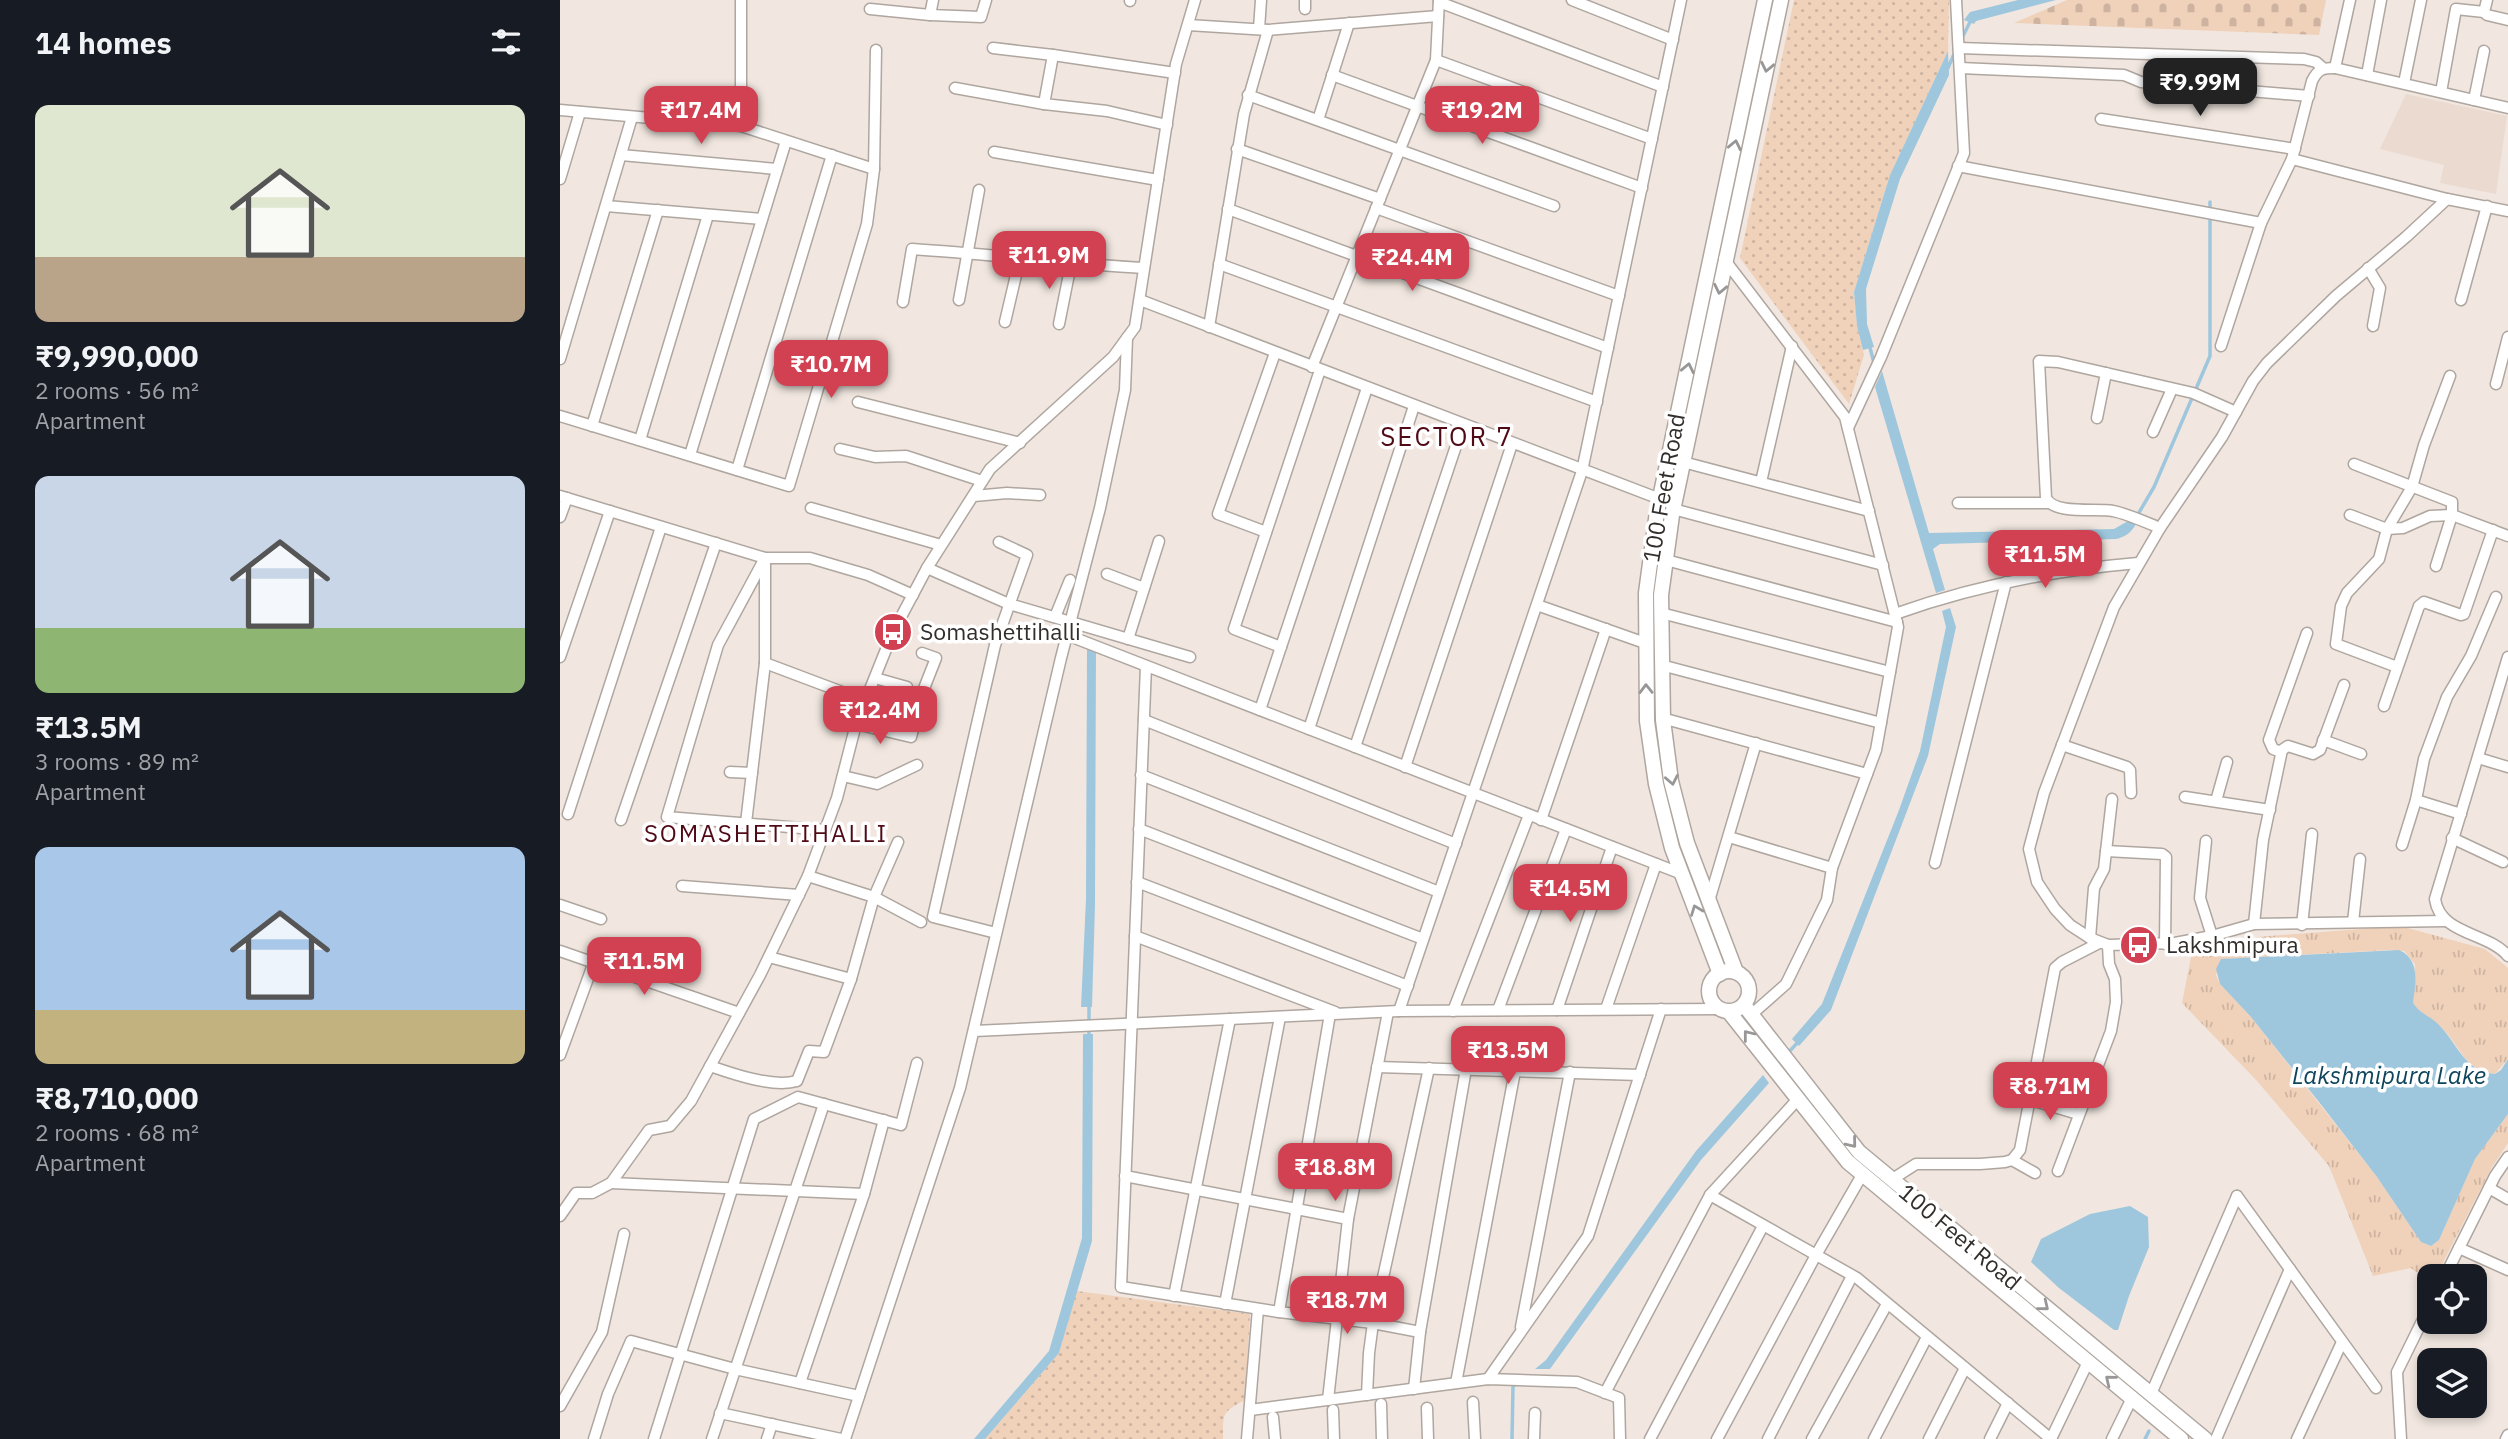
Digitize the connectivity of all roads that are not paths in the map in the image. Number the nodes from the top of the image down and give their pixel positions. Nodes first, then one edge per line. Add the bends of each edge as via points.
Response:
1 (741, 0) edge
2 (933, 0) edge
3 (986, 0) edge
4 (1195, 0) edge
5 (1261, 0) edge
6 (1572, 0) edge
7 (1681, 0) edge
8 (1765, 0) edge
9 (1781, 0) edge
10 (1956, 0) edge
11 (2350, 0) edge
12 (2381, 0) edge
13 (2421, 0) edge
14 (1439, 1) edge
15 (2485, 6) edge
16 (870, 9) dead end
17 (930, 15) junction
18 (1438, 16) junction
19 (2508, 20) edge
20 (1349, 23) junction
21 (1188, 25) junction
22 (1263, 29) junction
23 (1673, 40) junction
24 (993, 48) dead end
25 (1959, 48) junction
26 (876, 50) dead end
27 (2484, 51) dead end
28 (1053, 55) junction
29 (1436, 60) junction
30 (1959, 65) junction
31 (2323, 68) junction
32 (2336, 68) junction
33 (1175, 73) junction
34 (1332, 75) junction
35 (2367, 75) junction
36 (2404, 83) junction
37 (1663, 87) junction
38 (955, 88) dead end
39 (2441, 92) junction
40 (1248, 94) junction
41 (2309, 96) junction
42 (2474, 100) junction
43 (1044, 104) junction
44 (1418, 106) junction
45 (2508, 108) edge
46 (560, 110) edge
47 (580, 112) junction
48 (632, 117) junction
49 (2101, 119) dead end
50 (1318, 120) junction
51 (1167, 125) junction
52 (741, 126) junction
53 (1652, 139) junction
54 (786, 141) junction
55 (1237, 149) junction
56 (1400, 150) junction
57 (994, 152) dead end
58 (2294, 154) junction
59 (621, 155) junction
60 (832, 155) junction
61 (1958, 166) junction
62 (777, 169) junction
63 (874, 169) junction
64 (560, 179) edge
65 (1158, 180) junction
66 (1642, 188) junction
67 (979, 190) dead end
68 (2447, 199) junction
69 (1378, 203) junction
70 (606, 206) junction
71 (1554, 206) dead end
72 (2487, 206) junction
73 (1228, 209) junction
74 (658, 210) junction
75 (2508, 211) edge
76 (708, 215) junction
77 (762, 219) junction
78 (2261, 223) junction
79 (1714, 246) junction
80 (969, 253) junction
81 (1357, 256) junction
82 (1020, 258) junction
83 (1726, 261) junction
84 (1071, 264) junction
85 (1219, 264) junction
86 (1144, 268) junction
87 (2368, 268) junction
88 (1619, 296) junction
89 (959, 300) dead end
90 (1140, 300) junction
91 (2462, 300) dead end
92 (903, 302) dead end
93 (1336, 307) junction
94 (1005, 322) dead end
95 (1059, 324) dead end
96 (2373, 326) dead end
97 (1209, 327) junction
98 (2508, 337) edge
99 (1127, 338) junction
100 (1792, 346) junction
101 (2221, 346) dead end
102 (1608, 348) junction
103 (1275, 353) junction
104 (560, 359) edge
105 (1316, 369) junction
106 (2106, 373) junction
107 (2450, 376) dead end
108 (2496, 384) dead end
109 (1367, 388) junction
110 (2172, 389) junction
111 (858, 402) dead end
112 (1597, 402) junction
113 (1414, 407) junction
114 (2236, 412) junction
115 (560, 416) edge
116 (2097, 418) dead end
117 (1463, 425) junction
118 (592, 426) junction
119 (1847, 428) junction
120 (2152, 432) dead end
121 (640, 440) junction
122 (1020, 443) junction
123 (1512, 444) junction
124 (840, 449) dead end
125 (690, 456) junction
126 (1684, 462) junction
127 (2354, 464) dead end
128 (737, 470) junction
129 (1582, 471) junction
130 (982, 481) junction
131 (1761, 482) junction
132 (2412, 486) junction
133 (1040, 495) dead end
134 (974, 496) junction
135 (563, 497) edge
136 (1660, 499) junction
137 (1958, 503) dead end
138 (2048, 503) junction
139 (811, 508) dead end
140 (1673, 509) junction
141 (1869, 510) junction
142 (610, 511) junction
143 (2350, 515) dead end
144 (2452, 515) junction
145 (560, 517) edge
146 (661, 527) junction
147 (2160, 527) junction
148 (2388, 529) junction
149 (2493, 530) junction
150 (1266, 532) junction
151 (2508, 536) edge
152 (1159, 541) dead end
153 (999, 542) dead end
154 (716, 543) junction
155 (941, 545) junction
156 (765, 558) junction
157 (1666, 560) junction
158 (2138, 563) junction
159 (1883, 565) junction
160 (2436, 566) dead end
161 (926, 568) junction
162 (1107, 574) dead end
163 (1069, 580) dead end
164 (2006, 582) junction
165 (1144, 587) junction
166 (912, 595) junction
167 (2496, 597) dead end
168 (1009, 604) junction
169 (1537, 605) junction
170 (1661, 613) junction
171 (1055, 617) junction
172 (1896, 618) junction
173 (1070, 623) junction
174 (1606, 629) junction
175 (2308, 634) dead end
176 (1067, 635) junction
177 (1128, 639) junction
178 (1645, 643) junction
179 (1282, 647) junction
180 (922, 653) dead end
181 (560, 657) edge
182 (1190, 657) dead end
183 (2508, 657) edge
184 (765, 663) junction
185 (1661, 665) junction
186 (1146, 666) junction
187 (2397, 667) junction
188 (1890, 672) junction
189 (875, 678) junction
190 (2344, 685) dead end
191 (907, 687) dead end
192 (866, 701) junction
193 (2384, 706) dead end
194 (1260, 710) junction
195 (1662, 718) junction
196 (1144, 720) junction
197 (856, 723) junction
198 (1881, 723) junction
199 (1309, 729) junction
200 (2323, 740) junction
201 (1756, 743) junction
202 (2062, 745) junction
203 (1355, 747) junction
204 (2281, 752) junction
205 (2361, 754) dead end
206 (2478, 758) junction
207 (2227, 762) dead end
208 (917, 765) dead end
209 (1405, 766) junction
210 (2508, 767) edge
211 (730, 772) dead end
212 (752, 773) junction
213 (1867, 774) junction
214 (1142, 775) junction
215 (843, 776) junction
216 (1473, 793) junction
217 (2131, 793) dead end
218 (2185, 797) dead end
219 (2112, 799) dead end
220 (2216, 800) junction
221 (2416, 800) junction
222 (2270, 810) junction
223 (568, 814) dead end
224 (2461, 814) junction
225 (1529, 815) junction
226 (621, 820) dead end
227 (1541, 820) junction
228 (746, 823) junction
229 (1566, 829) junction
230 (825, 830) junction
231 (1139, 830) junction
232 (2312, 834) dead end
233 (1729, 837) junction
234 (2452, 838) junction
235 (2206, 841) dead end
236 (898, 842) dead end
237 (1456, 844) junction
238 (2402, 845) dead end
239 (1612, 847) junction
240 (2106, 851) junction
241 (2360, 859) dead end
242 (2503, 862) dead end
243 (1935, 863) dead end
244 (1656, 864) junction
245 (1832, 868) junction
246 (1682, 874) junction
247 (808, 876) junction
248 (1137, 882) junction
249 (682, 886) dead end
250 (1439, 892) junction
251 (799, 895) junction
252 (874, 897) junction
253 (1709, 901) junction
254 (560, 905) edge
255 (601, 919) dead end
256 (2445, 921) junction
257 (921, 922) dead end
258 (2353, 922) junction
259 (2254, 925) junction
260 (2302, 925) junction
261 (996, 933) junction
262 (1135, 936) junction
263 (2212, 936) junction
264 (1423, 939) junction
265 (2099, 942) junction
266 (2165, 943) junction
267 (560, 951) edge
268 (2508, 956) edge
269 (769, 957) junction
270 (594, 962) junction
271 (1736, 972) junction
272 (1720, 974) junction
273 (851, 979) junction
274 (1408, 986) junction
275 (1606, 1009) junction
276 (1661, 1009) junction
277 (1748, 1009) junction
278 (1498, 1010) junction
279 (1557, 1010) junction
280 (1724, 1010) junction
281 (1394, 1011) junction
282 (1453, 1011) junction
283 (739, 1013) junction
284 (1334, 1014) junction
285 (1280, 1017) junction
286 (1230, 1019) junction
287 (1131, 1024) junction
288 (974, 1031) junction
289 (560, 1055) edge
290 (917, 1063) dead end
291 (710, 1066) junction
292 (1377, 1067) junction
293 (1429, 1068) junction
294 (1466, 1069) junction
295 (1515, 1071) junction
296 (1570, 1072) junction
297 (1640, 1075) junction
298 (1803, 1094) junction
299 (2031, 1100) junction
300 (824, 1104) junction
301 (2078, 1114) junction
302 (884, 1121) junction
303 (2508, 1157) edge
304 (2012, 1160) junction
305 (2057, 1171) dead end
306 (2035, 1173) dead end
307 (1862, 1175) junction
308 (1125, 1176) junction
309 (1891, 1180) junction
310 (611, 1183) junction
311 (732, 1188) junction
312 (2489, 1188) junction
313 (1195, 1190) junction
314 (795, 1191) junction
315 (864, 1194) junction
316 (560, 1195) edge
317 (1710, 1195) junction
318 (1245, 1199) junction
319 (2508, 1199) edge
320 (1297, 1209) junction
321 (563, 1211) edge
322 (1348, 1219) junction
323 (1763, 1226) junction
324 (624, 1234) dead end
325 (2459, 1248) junction
326 (1816, 1255) junction
327 (2451, 1264) edge
328 (2290, 1269) junction
329 (2508, 1270) edge
330 (1852, 1276) junction
331 (1174, 1296) junction
332 (1225, 1304) junction
333 (1887, 1304) junction
334 (1258, 1309) junction
335 (1279, 1312) junction
336 (1336, 1319) junction
337 (1373, 1323) junction
338 (2417, 1331) edge
339 (1420, 1332) junction
340 (1520, 1332) junction
341 (1927, 1337) junction
342 (2343, 1342) junction
343 (680, 1354) junction
344 (2088, 1362) junction
345 (1965, 1368) junction
346 (735, 1369) junction
347 (1488, 1379) junction
348 (800, 1383) junction
349 (1457, 1383) junction
350 (2376, 1388) dead end
351 (1414, 1389) junction
352 (1605, 1393) junction
353 (2151, 1394) junction
354 (1367, 1395) junction
355 (859, 1396) junction
356 (2132, 1398) junction
357 (1473, 1402) dead end
358 (2008, 1403) junction
359 (1381, 1404) dead end
360 (1331, 1405) junction
361 (560, 1406) edge
362 (1427, 1408) dead end
363 (1250, 1410) junction
364 (720, 1413) junction
365 (1535, 1413) dead end
366 (1273, 1417) dead end
367 (772, 1424) junction
368 (2173, 1436) edge
369 (594, 1439) edge
370 (654, 1439) edge
371 (712, 1439) edge
372 (767, 1439) edge
373 (843, 1439) edge
374 (1247, 1439) edge
375 (1275, 1439) edge
376 (1334, 1439) edge
377 (1382, 1439) edge
378 (1428, 1439) edge
379 (1475, 1439) edge
380 (1534, 1439) edge
381 (1620, 1439) edge
382 (1650, 1439) edge
383 (1717, 1439) edge
384 (1768, 1439) edge
385 (1812, 1439) edge
386 (1874, 1439) edge
387 (1929, 1439) edge
388 (1990, 1439) edge
389 (2051, 1439) edge
390 (2112, 1439) edge
391 (2205, 1439) edge
392 (2216, 1439) edge
393 (2297, 1439) edge
394 (2400, 1439) edge

1 - 52 street
2 - 17 street
3 - 17 street via 981,17
4 - 21 street
5 - 22 street
6 - 23 street
7 - 23 street
79 -> 8 main road, 100 Feet Road
9 -> 83 main road, 100 Feet Road
10 - 25 street
11 - 32 street
12 - 35 street
13 - 36 street
14 - 18 street
14 - 37 street
15 - 19 street via 2490,17
15 - 39 street via 2456,9
16 - 17 street
18 - 20 street
18 - 29 street
20 - 22 street
20 - 34 street
21 - 22 street
21 - 33 street
22 - 40 street
23 - 37 street
24 - 28 street
25 - 30 street
25 - 31 street via 2304,59
26 - 63 street
27 - 42 street
28 - 33 street
28 - 43 street
29 - 44 street
29 - 53 street
30 - 41 street via 2124,75 2141,82
30 - 61 street via 1964,153
31 - 32 street
31 - 41 street via 2312,81
32 - 35 street
33 - 51 street
34 - 44 street
34 - 50 street
35 - 36 street
36 - 39 street
37 - 53 street
38 - 43 street
39 - 42 street
40 - 50 street
40 - 55 street
41 - 58 street
42 - 45 street
43 - 51 street via 1107,111
44 - 56 street
44 - 66 street
46 - 47 street
47 - 48 street
47 - 64 street
48 - 52 street
48 - 59 street
49 - 58 street
50 - 56 street
51 - 65 street
52 - 54 street
53 - 66 street
54 - 60 street
54 - 62 street
55 - 69 street
55 - 73 street
56 - 69 street
56 - 71 street
57 - 65 street
58 - 68 street
58 - 78 street
59 - 62 street
59 - 70 street
60 - 63 street
60 - 128 street
61 - 78 street
61 - 119 street via 1881,357
62 - 77 street
63 - 128 street via 867,224 789,485
65 - 86 street
66 - 88 street
67 - 80 street
68 - 72 street
68 - 87 street
69 - 81 street
69 - 88 street
70 - 74 street
70 - 104 street
72 - 75 street
72 - 91 street
73 - 81 street
73 - 85 street
74 - 76 street
74 - 118 street
76 - 77 street
76 - 121 street
77 - 125 street
78 - 101 street
79 - 83 street
136 -> 79 main road, 100 Feet Road
80 - 82 street
80 - 89 street
80 - 92 street via 912,249
81 - 93 street
81 - 102 street
82 - 84 street
82 - 94 street
83 - 100 street
83 -> 126 main road, 100 Feet Road
84 - 86 street
84 - 95 street
85 - 93 street
85 - 97 street
86 - 90 street
87 - 96 street via 2381,288
87 - 114 street via 2267,363
88 - 102 street
90 - 97 street
90 - 99 street via 1135,327
93 - 105 street
93 - 112 street
97 - 103 street
98 - 108 street
99 - 122 street via 1113,357
99 - 173 street via 1125,390
100 - 119 street via 1845,417
100 - 131 street
102 - 112 street
103 - 105 street
103 - 150 street via 1218,514
105 - 109 street
105 - 150 street
106 - 110 street
106 - 116 street
106 - 138 street via 2043,360 2037,364
107 - 132 street
109 - 113 street
109 - 179 street
110 - 114 street
110 - 120 street
111 - 122 street
112 - 129 street
113 - 117 street
113 - 199 street
114 - 147 street
115 - 118 street
117 - 123 street
117 - 203 street
118 - 121 street
119 - 141 street
121 - 125 street
122 - 130 street via 990,468
123 - 129 street
123 - 209 street
124 - 130 street via 875,457 906,456
125 - 128 street
126 - 131 street
126 - 140 main road, 100 Feet Road
127 - 132 street
129 - 136 street
129 - 169 street
130 - 134 street
131 - 141 street
132 - 144 street via 2450,500
132 - 148 street
133 - 134 street
134 - 155 street
135 - 142 street
135 - 145 street
136 - 178 main road, 100 Feet Road via 1646,593
137 - 138 street
138 - 147 street via 2058,508 2114,511
139 - 155 street
140 - 157 main road, 100 Feet Road
140 - 159 street
141 - 159 street
142 - 146 street
142 - 181 street
143 - 148 street
144 - 148 street via 2430,516
144 - 149 street
144 - 160 street
146 - 154 street
146 - 223 street
147 - 158 street
148 - 187 street via 2379,559 2347,593 2335,642
149 - 151 street
149 - 187 street via 2464,614 2420,604
150 - 179 street via 1234,629
152 - 165 street
153 - 168 street via 1027,555
154 - 156 street
154 - 226 street
155 - 161 street
156 - 166 street via 810,558 868,575
156 - 184 street
156 - 228 street via 718,645 667,817
157 - 170 main road, 100 Feet Road
157 - 172 street
158 - 164 street
158 - 202 street via 2114,607
159 - 172 street
161 - 166 street
161 - 168 street
162 - 165 street
163 - 171 street
164 - 172 street via 1943,598
164 - 243 street
165 - 177 street
166 - 189 street
167 - 221 street via 2471,656 2447,697 2424,759
168 - 171 street
168 - 261 street via 995,645 933,917
169 - 174 street
169 - 216 street
170 - 185 main road, 100 Feet Road
170 - 188 street
171 - 173 street
172 - 188 street
173 - 176 street
173 - 177 street
174 - 178 street
174 - 227 street
175 - 204 street via 2270,740 2271,747
176 - 186 street
176 - 261 street
177 - 182 street
246 -> 178 main road, 100 Feet Road via 1656,784 1647,721
179 - 194 street
180 - 197 street via 936,658 911,737
183 - 206 street
184 - 192 street
184 - 212 street
185 - 195 main road, 100 Feet Road
185 - 198 street
186 - 194 street
186 - 196 street
187 - 193 street
188 - 198 street
189 - 191 street
189 - 192 street
190 - 200 street
192 - 197 street
194 - 199 street
195 - 201 street
195 -> 253 main road, 100 Feet Road via 1671,781
196 - 214 street
196 - 237 street
197 - 215 street
198 - 213 street
199 - 203 street
200 - 204 street via 2315,754 2288,746
200 - 205 street
201 - 213 street
201 - 233 street
202 - 217 street via 2127,766
202 - 265 street via 2029,849 2037,882 2054,909
203 - 209 street
204 - 222 street
206 - 210 street
206 - 224 street
207 - 220 street
208 - 215 street via 877,784
209 - 216 street
211 - 212 street
212 - 228 street
213 - 245 street
214 - 231 street
214 - 250 street
215 - 230 street
216 - 225 street
216 - 237 street
218 - 220 street
219 - 240 street
220 - 222 street
221 - 224 street
221 - 238 street
222 - 259 street
224 - 234 street
225 - 227 street
225 - 282 street
227 - 229 street
228 - 230 street
229 - 239 street
229 - 278 street
230 - 247 street
231 - 248 street
231 - 264 street
232 - 260 street
233 - 245 street
233 - 253 street
234 - 242 street
234 - 256 street via 2435,899
235 - 263 street via 2200,898
236 - 252 street
237 - 250 street
239 - 244 street
239 - 279 street
240 - 265 street via 2104,869 2094,888
240 - 266 street via 2165,855
241 - 258 street
244 - 246 street
244 - 275 street
245 - 277 street via 1827,900 1786,984
272 -> 246 main road, 100 Feet Road
247 - 251 street
247 - 252 street
248 - 262 street
248 - 274 street
249 - 251 street
250 - 264 street
251 - 269 street
252 - 257 street
252 - 273 street
253 - 271 main road, 100 Feet Road
254 - 255 street
256 - 258 street
256 - 268 street via 2501,948
258 - 260 street
259 - 260 street
259 - 263 street
261 - 288 street
262 - 284 street
262 - 287 street
263 - 266 street
264 - 274 street
265 - 266 street
265 - 299 street via 2055,968
265 - 301 street via 2115,979 2116,1002 2105,1052
267 - 270 street
269 - 273 street
269 - 283 street
270 - 283 street
270 - 289 street
271 - 272 main road
271 - 277 main road, 100 Feet Road via 1750,989
272 - 280 main road, 100 Feet Road via 1709,990 1711,1000
273 - 291 street via 824,1052 809,1051 797,1081 786,1084
274 - 281 street
275 - 276 street
275 - 279 street
276 - 280 street
276 - 297 street
277 - 280 main road
277 - 298 main road, 100 Feet Road
278 - 279 street
278 - 282 street
298 -> 280 main road, 100 Feet Road
281 - 282 street
281 - 284 street
281 - 292 street
283 - 291 street
284 - 285 street
284 - 320 street
285 - 286 street
285 - 318 street
286 - 287 street
286 - 313 street
287 - 288 street
287 - 308 street
288 - 355 street via 960,1088
290 - 302 street via 901,1125
291 - 310 street via 691,1101 670,1126 649,1130
292 - 293 street
292 - 322 street
293 - 294 street
293 - 337 street
294 - 295 street
294 - 339 street
295 - 296 street
295 - 349 street
296 - 297 street
296 - 340 street
297 - 340 street via 1588,1236
298 - 307 main road, 100 Feet Road via 1848,1163
298 -> 309 main road, 100 Feet Road
298 - 317 street
299 - 301 street
299 - 304 street via 2020,1150
300 - 302 street
300 - 311 street via 798,1097 754,1119
300 - 314 street
301 - 305 street
302 - 315 street
303 - 312 street
304 - 306 street
304 - 309 street via 1916,1164
307 - 326 street
307 - 344 main road, 100 Feet Road
308 - 313 street
308 - 331 street via 1121,1287
309 -> 353 main road, 100 Feet Road
310 - 311 street
310 - 321 street via 592,1193 576,1193
311 - 314 street
311 - 343 street
312 - 319 street
312 - 325 street
313 - 318 street
313 - 331 street
314 - 315 street
314 - 346 street
315 - 348 street
316 - 321 street
317 - 323 street
317 - 352 street
318 - 320 street
318 - 332 street
320 - 322 street
320 - 335 street
322 - 336 street
323 - 326 street
323 - 382 street
324 - 361 street via 602,1332
325 - 327 street
325 - 329 street
326 - 330 street
326 - 383 street
328 - 342 street
328 - 353 street via 2238,1196
328 - 392 street
330 - 333 street
330 - 384 street
331 - 332 street
332 - 334 street
333 - 341 street
333 - 385 street
334 - 335 street
334 - 363 street
335 - 336 street
336 - 337 street
336 - 360 street
337 - 339 street
337 - 354 street
338 - 394 street via 2397,1371
339 - 351 street
340 - 347 street
341 - 345 street
341 - 386 street
342 - 350 street
342 - 393 street
343 - 346 street
343 - 369 street via 631,1341
343 - 370 street
356 -> 344 main road, 100 Feet Road
344 - 389 street
345 - 358 street
345 - 387 street
346 - 348 street
346 - 364 street
347 - 349 street
347 - 352 street via 1577,1382
348 - 355 street
349 - 351 street
351 - 354 street
352 - 381 street via 1619,1398
353 - 391 main road, 100 Feet Road
354 - 360 street
355 - 373 street
356 - 368 main road, 100 Feet Road
356 - 390 street
357 - 379 street
358 - 388 street
358 - 389 street
359 - 377 street
360 - 363 street
360 - 376 street
362 - 378 street
363 - 374 street
364 - 367 street
364 - 371 street
365 - 380 street
366 - 375 street
367 - 372 street
367 - 373 street

